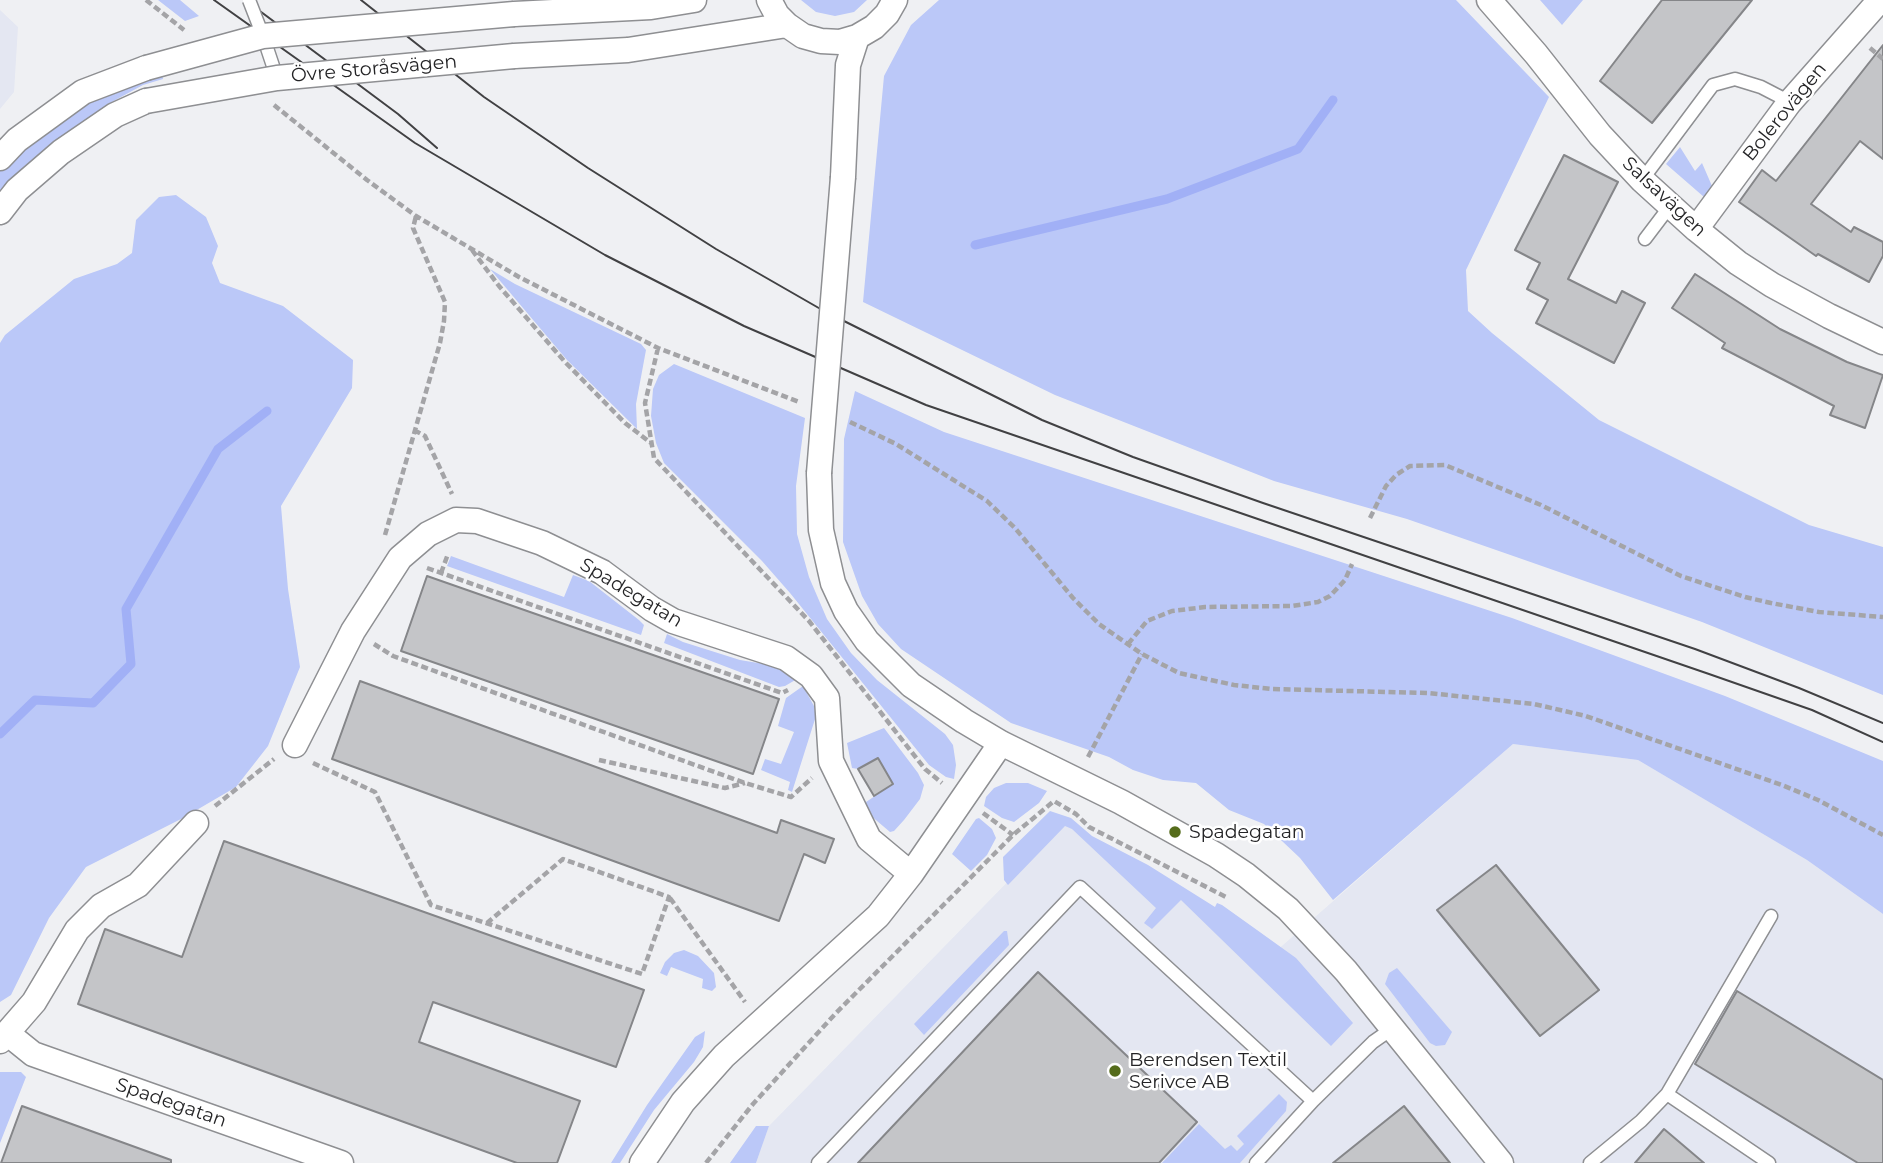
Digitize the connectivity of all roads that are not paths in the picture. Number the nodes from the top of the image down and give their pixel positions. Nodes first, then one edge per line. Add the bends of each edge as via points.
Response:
1 (249, 0) edge
2 (694, 0) edge
3 (769, 0) edge
4 (895, 0) edge
5 (1489, 0) edge
6 (1881, 0) edge
7 (787, 25) junction
8 (263, 36) junction
9 (857, 37) junction
10 (278, 78) junction
11 (1790, 102) junction
12 (0, 158) edge
13 (1642, 180) junction
14 (1670, 206) junction
15 (0, 212) edge
16 (1696, 229) junction
17 (1645, 239) dead end
18 (1883, 342) edge
19 (1001, 743) junction
20 (299, 751) road end
21 (196, 822) road end
22 (911, 874) junction
23 (1771, 916) dead end
24 (1393, 1028) junction
25 (4, 1037) edge
26 (1667, 1094) junction
27 (1313, 1101) junction
28 (341, 1163) edge
29 (642, 1163) edge
30 (818, 1163) edge
31 (1256, 1163) edge
32 (1501, 1163) edge
33 (1590, 1163) edge
34 (1769, 1163) edge

1 - 8 lane, bridge
2 - 8 street, bridge
3 - 7 street
4 - 9 street via 880,21
5 - 13 street, Salsavägen
6 - 11 street, Bolerovägen
7 - 9 street via 821,41
7 - 10 street, Övre Storåsvägen, bridge via 628,50
8 - 10 lane
8 - 12 street, bridge via 146,68 83,92 17,140
9 - 19 street, bridge via 848,65 819,473 826,556 846,611 867,641 911,685
10 - 15 street, Övre Storåsvägen, bridge via 146,101 115,115 61,152
11 - 13 lane via 1735,79 1713,85
11 - 16 street, Bolerovägen
13 - 14 street, Salsavägen
14 - 16 street, Salsavägen
14 - 17 lane
16 - 18 street, Salsavägen via 1772,285
19 - 22 street
19 - 24 street via 1121,802 1246,875 1288,909
20 - 22 street, Spadegatan via 353,631 394,567 428,534 456,520 477,521 542,543 603,572 673,621 786,657 811,676 827,698 831,761 869,839
21 - 25 street, Spadegatan via 138,886 101,906 77,930 34,1002
22 - 29 street via 878,916 724,1056 683,1102
23 - 26 lane
24 - 27 lane
24 - 32 street
25 - 28 street, Spadegatan via 33,1054
26 - 33 lane
26 - 34 lane
27 - 30 lane via 1080,887
27 - 31 lane

